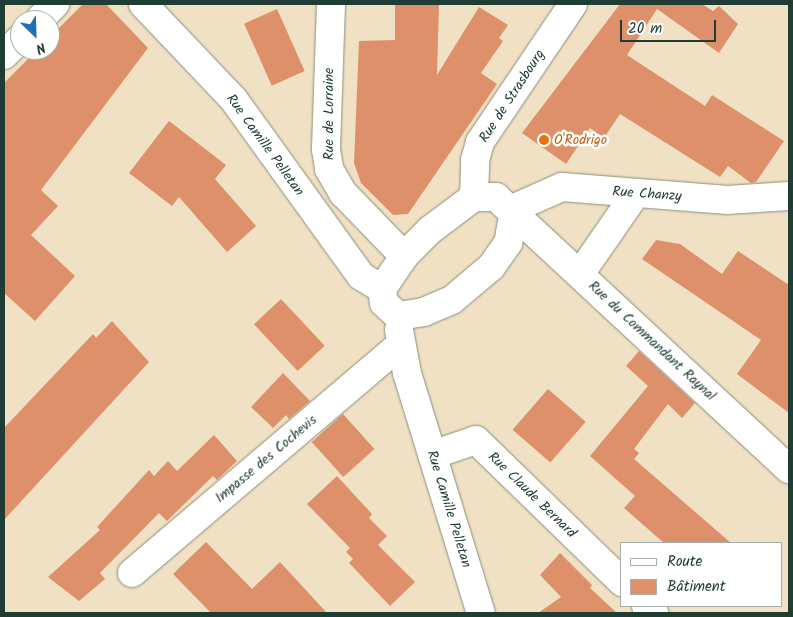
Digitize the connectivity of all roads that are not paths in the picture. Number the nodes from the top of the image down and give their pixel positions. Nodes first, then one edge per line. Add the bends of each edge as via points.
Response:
1 (143, 4) edge
2 (331, 4) edge
3 (573, 4) edge
4 (636, 193) junction
5 (789, 196) edge
6 (474, 197) junction
7 (512, 213) junction
8 (404, 256) junction
9 (580, 274) junction
10 (382, 289) junction
11 (398, 316) junction
12 (400, 345) junction
13 (432, 455) junction
14 (789, 469) edge
15 (132, 574) dead end
16 (620, 580) edge
17 (481, 613) edge

1 - 10 street, Rue Camille Pelletan via 234,100 361,276
2 - 8 street, Rue de Lorraine via 326,149 329,169 343,193
3 - 6 street, Rue de Strasbourg via 480,142 475,160
4 - 5 street, Rue Chanzy via 727,200
4 - 7 street, Rue Chanzy via 562,187
4 - 9 street
6 - 7 street, Rue du Commandant Raynal via 496,198
6 - 8 street via 430,230
7 - 9 street, Rue du Commandant Raynal
7 - 11 street via 508,243 491,267 472,285 424,312
8 - 10 street
9 - 14 street, Rue du Commandant Raynal
10 - 11 street via 384,303
11 - 12 street, Rue Camille Pelletan
12 - 13 street, Rue Camille Pelletan
12 - 15 street, Impasse des Cochevis
13 - 16 street, Rue Claude Bernard via 476,440
13 - 17 street, Rue Camille Pelletan

